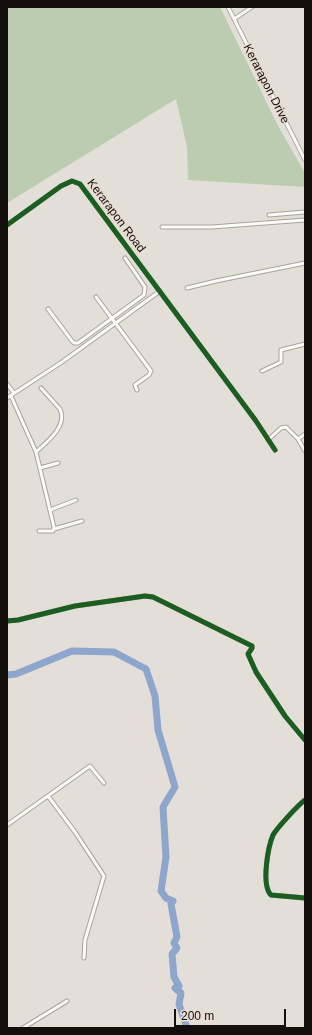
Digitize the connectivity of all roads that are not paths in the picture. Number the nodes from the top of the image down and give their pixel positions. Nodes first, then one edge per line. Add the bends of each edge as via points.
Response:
1 (228, 7) edge
2 (252, 7) edge
3 (234, 19) junction
4 (304, 157) edge
5 (305, 212) edge
6 (269, 215) dead end
7 (305, 220) edge
8 (7, 224) edge
9 (162, 227) dead end
10 (124, 258) dead end
11 (305, 263) edge
12 (187, 288) dead end
13 (160, 291) junction
14 (96, 297) dead end
15 (48, 309) dead end
16 (112, 318) junction
17 (115, 323) junction
18 (305, 344) edge
19 (262, 371) dead end
20 (7, 384) edge
21 (41, 388) dead end
22 (137, 390) dead end
23 (12, 394) junction
24 (7, 398) edge
25 (305, 434) edge
26 (298, 439) junction
27 (268, 440) junction
28 (275, 450) dead end
29 (305, 451) edge
30 (36, 452) junction
31 (58, 463) dead end
32 (40, 468) junction
33 (76, 500) dead end
34 (50, 510) junction
35 (82, 521) dead end
36 (54, 529) junction
37 (39, 531) dead end
38 (7, 621) edge
39 (305, 740) edge
40 (104, 783) dead end
41 (48, 796) junction
42 (305, 800) edge
43 (7, 825) edge
44 (305, 898) edge
45 (84, 958) dead end
46 (68, 1001) dead end
47 (23, 1028) edge

1 - 3 street, Kerarapon Drive
2 - 3 street
3 - 4 street, Kerarapon Drive
5 - 6 street
7 - 9 street via 212,227
8 - 13 street, Kerarapon Road via 61,186 77,182
10 - 16 street via 144,285 145,292
11 - 12 street
13 - 17 street
13 - 27 street
14 - 16 street
15 - 16 street via 76,344
16 - 17 street
17 - 22 street via 151,371 135,385
17 - 23 street via 62,362
18 - 19 street via 281,350 281,362
20 - 23 street
21 - 30 street via 60,409 62,420 57,431
23 - 24 street
23 - 30 street
25 - 26 street
26 - 27 street via 284,427
26 - 29 street
27 - 28 street
30 - 32 street
31 - 32 street
32 - 34 street
33 - 34 street
34 - 36 street
35 - 36 street
36 - 37 street
38 - 39 street via 96,602 153,596 252,646 248,654 254,669 285,716
40 - 41 street via 90,766
41 - 43 street
41 - 45 street via 104,876 85,940
42 - 44 street via 274,834 269,849 265,880 267,891 271,895
46 - 47 street

